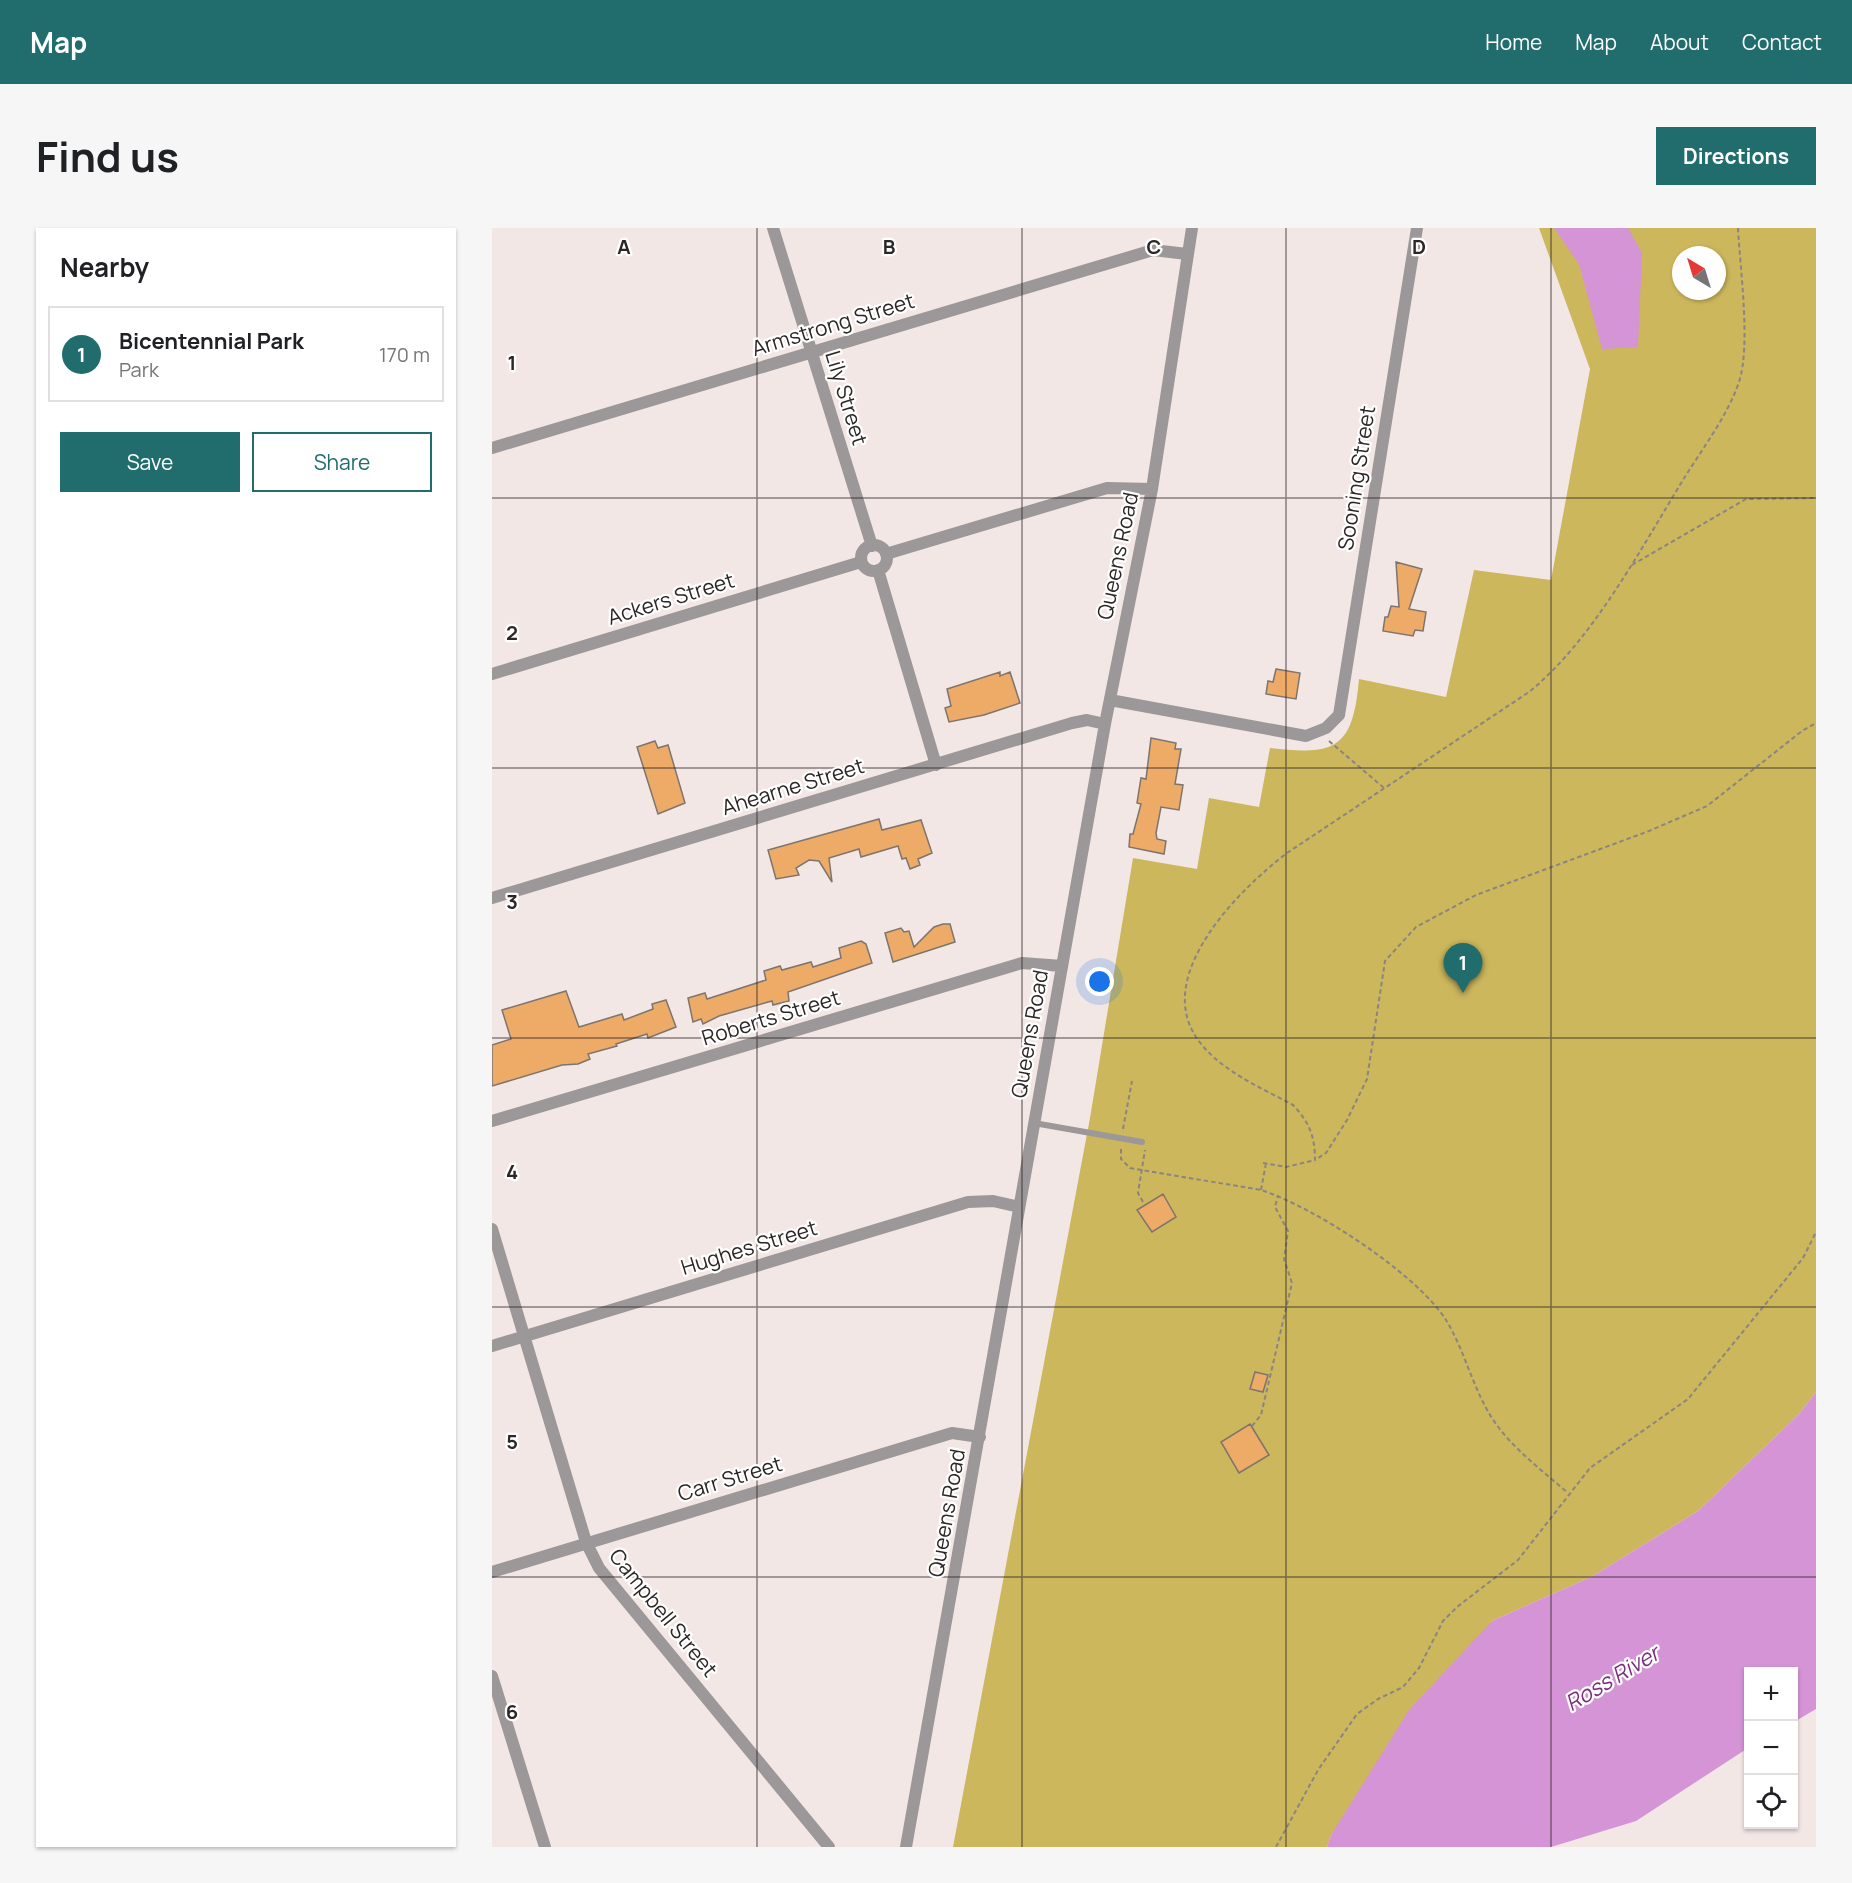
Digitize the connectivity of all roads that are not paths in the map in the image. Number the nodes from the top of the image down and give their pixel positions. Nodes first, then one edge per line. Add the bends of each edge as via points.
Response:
1 (773, 228) edge
2 (1192, 228) edge
3 (1417, 228) edge
4 (1187, 254) junction
5 (812, 352) junction
6 (492, 448) edge
7 (1152, 489) junction
8 (872, 546) junction
9 (886, 554) junction
10 (861, 562) junction
11 (878, 570) junction
12 (492, 674) edge
13 (1110, 700) junction
14 (1105, 724) junction
15 (936, 765) junction
16 (492, 898) edge
17 (1062, 966) junction
18 (492, 1122) edge
19 (1034, 1124) junction
20 (1144, 1142) road end
21 (1019, 1207) junction
22 (492, 1229) edge
23 (524, 1335) junction
24 (492, 1346) edge
25 (980, 1437) junction
26 (586, 1542) junction
27 (492, 1572) edge
28 (492, 1676) edge
29 (545, 1847) edge
30 (829, 1847) edge
31 (906, 1847) edge

1 - 5 street, Lily Street
2 - 4 street, Queens Road
3 - 13 street, Sooning Street via 1339,715 1324,729 1306,736
4 - 5 street, Armstrong Street via 1154,250
4 - 7 street, Queens Road
5 - 6 street, Armstrong Street
5 - 8 street, Lily Street
7 - 9 street via 1107,488
7 - 13 street, Queens Road
8 - 9 street via 880,547
8 - 10 street via 862,553
9 - 11 street via 886,562
10 - 11 street via 866,569
10 - 12 street, Ackers Street
11 - 15 street
13 - 14 street, Queens Road
14 - 15 street, Ahearne Street via 1087,720 1072,723
14 - 17 street, Queens Road
15 - 16 street, Ahearne Street
17 - 18 street, Roberts Street via 1022,963
17 - 19 street, Queens Road
19 - 20 lane
19 - 21 street, Queens Road
21 - 23 street, Hughes Street via 993,1201 968,1202
21 - 25 street, Queens Road
22 - 23 street, Campbell Street
23 - 24 street, Hughes Street
23 - 26 street, Campbell Street
25 - 26 street, Carr Street via 952,1433
25 - 31 street, Queens Road
26 - 27 street, Carr Street
26 - 30 street, Campbell Street via 599,1568
28 - 29 street

